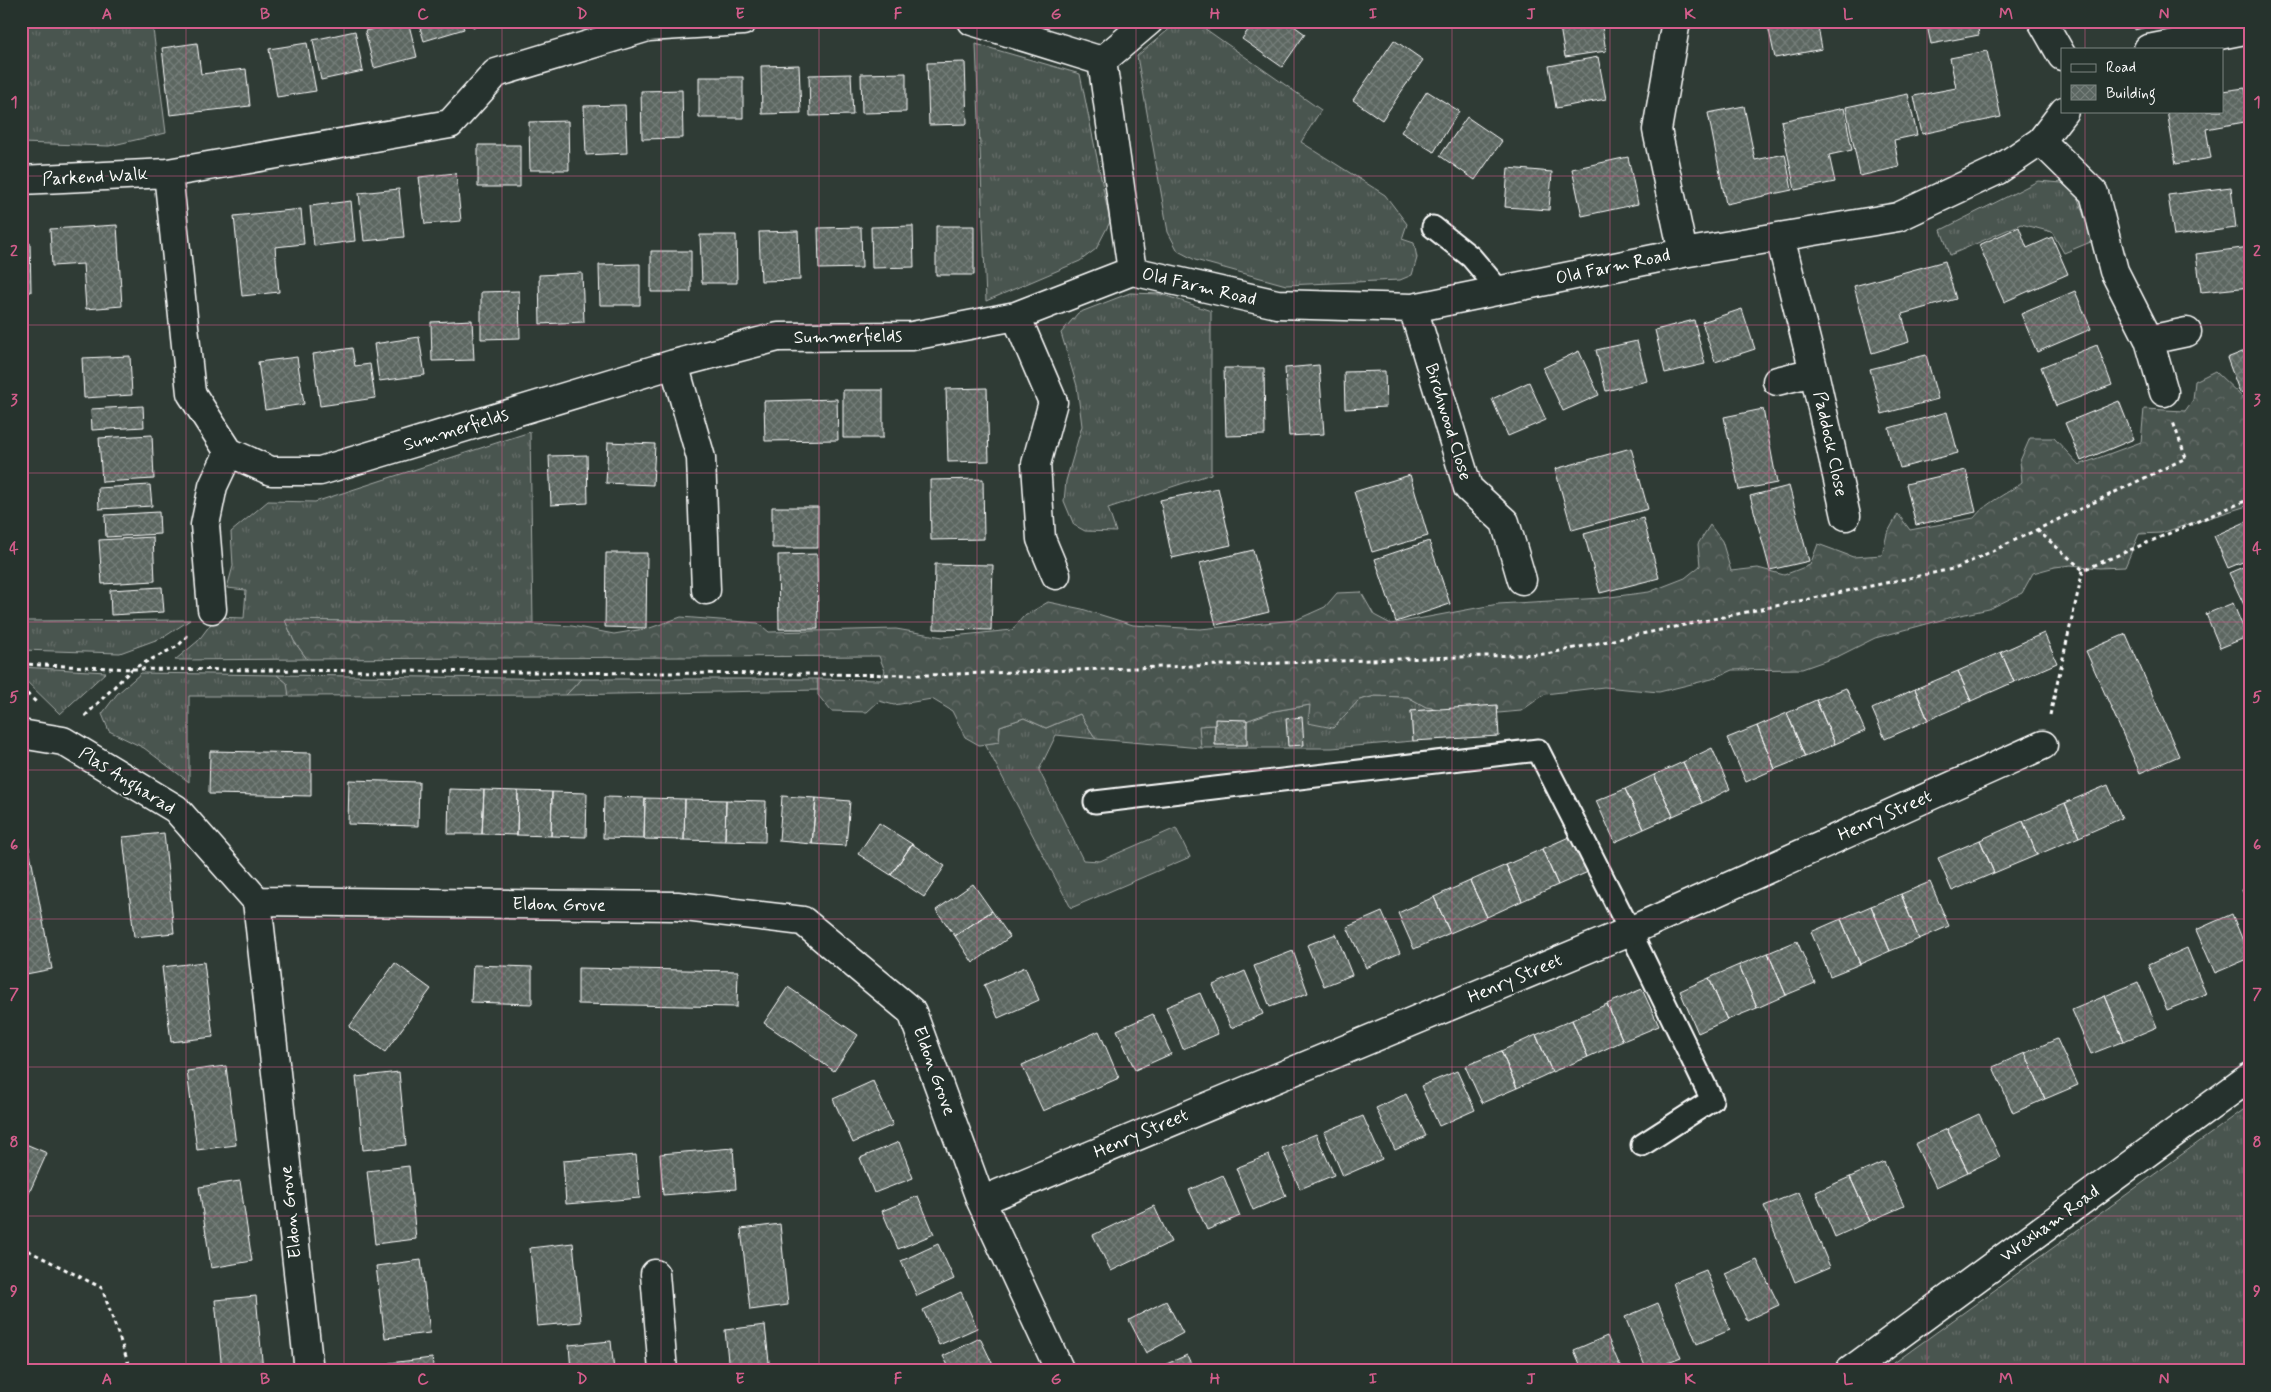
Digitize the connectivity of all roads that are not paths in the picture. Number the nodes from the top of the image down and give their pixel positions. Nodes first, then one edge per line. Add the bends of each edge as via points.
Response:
1 (743, 21) edge
2 (972, 21) edge
3 (1149, 21) edge
4 (1676, 21) edge
5 (2042, 21) edge
6 (2250, 29) edge
7 (2153, 48) edge
8 (2061, 54) edge
9 (1102, 62) junction
10 (2063, 112) edge
11 (2041, 141) junction
12 (168, 173) junction
13 (21, 180) edge
14 (1433, 228) dead end
15 (1780, 237) junction
16 (1682, 253) junction
17 (1132, 271) junction
18 (1500, 291) junction
19 (1413, 308) junction
20 (1016, 316) junction
21 (2187, 332) dead end
22 (2149, 340) junction
23 (674, 364) junction
24 (1814, 372) junction
25 (1777, 381) dead end
26 (2164, 392) dead end
27 (229, 452) junction
28 (1846, 516) dead end
29 (1056, 575) dead end
30 (1522, 580) dead end
31 (706, 590) dead end
32 (212, 609) road end
33 (21, 734) edge
34 (2043, 745) road end
35 (1095, 802) dead end
36 (257, 901) junction
37 (1630, 931) junction
38 (2250, 1077) edge
39 (1642, 1145) dead end
40 (981, 1201) junction
41 (655, 1274) dead end
42 (308, 1371) edge
43 (663, 1371) edge
44 (1060, 1371) edge
45 (1850, 1371) edge

1 - 12 street via 648,27 496,73 450,124
2 - 9 street
3 - 9 street
4 - 16 street via 1657,130
5 - 8 street
6 - 7 street
9 - 17 street
10 - 11 street, Old Farm Road
11 - 15 street, Old Farm Road via 1998,170 1898,217
11 - 22 street via 2094,193 2114,271
12 - 13 street, Parkend Walk
12 - 27 street via 192,393
14 - 18 lane via 1471,257
15 - 16 street, Old Farm Road
15 - 24 street, Paddock Close
16 - 18 street, Old Farm Road
17 - 19 street, Old Farm Road via 1276,304
17 - 20 street, Summerfields
18 - 19 street, Old Farm Road
19 - 30 street, Birchwood Close via 1468,488 1505,522
20 - 23 street, Summerfields via 912,336 778,338
20 - 29 street via 1053,402 1036,464 1040,539
21 - 22 street
22 - 26 street
23 - 27 street, Summerfields via 320,471 271,471
23 - 31 street via 701,458
24 - 25 street, Paddock Close
24 - 28 street, Paddock Close
27 - 32 street via 213,486 205,525
33 - 36 street, Plas Angharad via 63,741 176,809
34 - 37 street, Henry Street
35 - 37 lane via 1538,750
36 - 40 street, Eldon Grove via 677,906 804,921 912,1012
36 - 42 street, Eldon Grove
37 - 39 lane via 1712,1100
37 - 40 street, Henry Street
38 - 45 street, Wrexham Road
40 - 44 street, Eldon Grove
41 - 43 street

